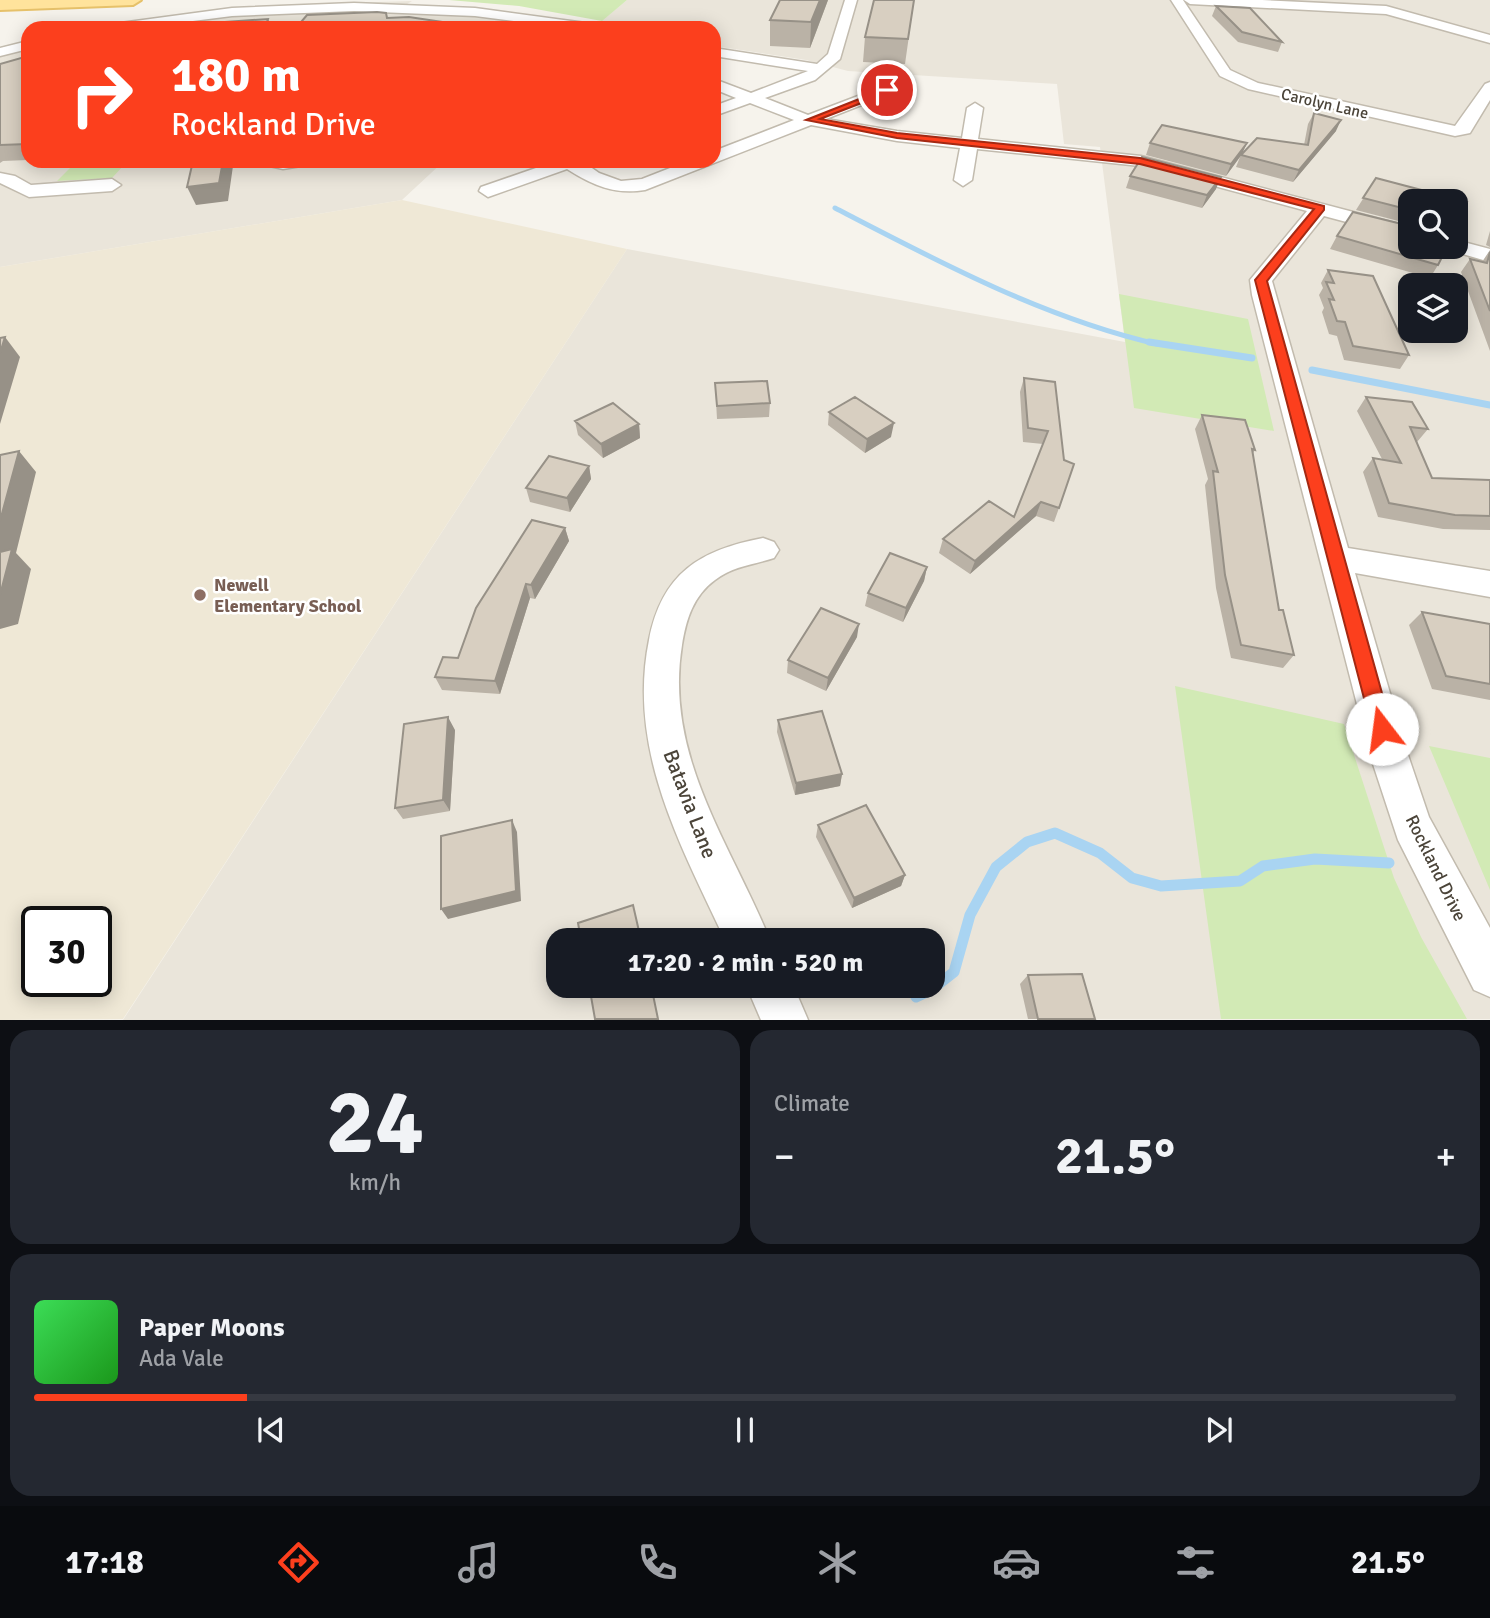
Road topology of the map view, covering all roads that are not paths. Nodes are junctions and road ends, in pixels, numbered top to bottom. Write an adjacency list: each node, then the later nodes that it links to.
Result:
1 (133, 0): 6 (main road)
2 (851, 0): 15 (street)
3 (1177, 0): 17 (street, Carolyn Lane)
4 (1190, 0): 11 (street)
5 (430, 2): 7 (street); 8 (street); 9 (street); 10 (street)
6 (0, 5)
7 (397, 20)
8 (167, 21)
9 (414, 21)
10 (559, 21)
11 (1490, 39)
12 (21, 47): 13 (street)
13 (0, 52)
14 (721, 53): 15 (street)
15 (820, 69): 19 (street)
16 (721, 87): 19 (street)
17 (1490, 87)
18 (887, 90): 22 (street)
19 (751, 98): 21 (street); 22 (street)
20 (975, 108): 23 (street)
21 (721, 109)
22 (810, 120): 23 (street); 24 (street)
23 (970, 143): 29 (street); 32 (street)
24 (721, 154)
25 (552, 168): 31 (street)
26 (580, 168): 27 (street)
27 (685, 168)
28 (0, 178): 30 (street)
29 (962, 180)
30 (112, 185)
31 (488, 191)
32 (1320, 208): 33 (street); 37 (street, Rockland Drive)
33 (1398, 230)
34 (1468, 250): 35 (street)
35 (1490, 256)
36 (763, 550): 39 (street, Batavia Lane)
37 (1335, 558): 38 (street); 40 (street, Rockland Drive)
38 (1490, 584)
39 (743, 928)
40 (1490, 974)
41 (775, 998): 42 (street)
42 (785, 1020)

